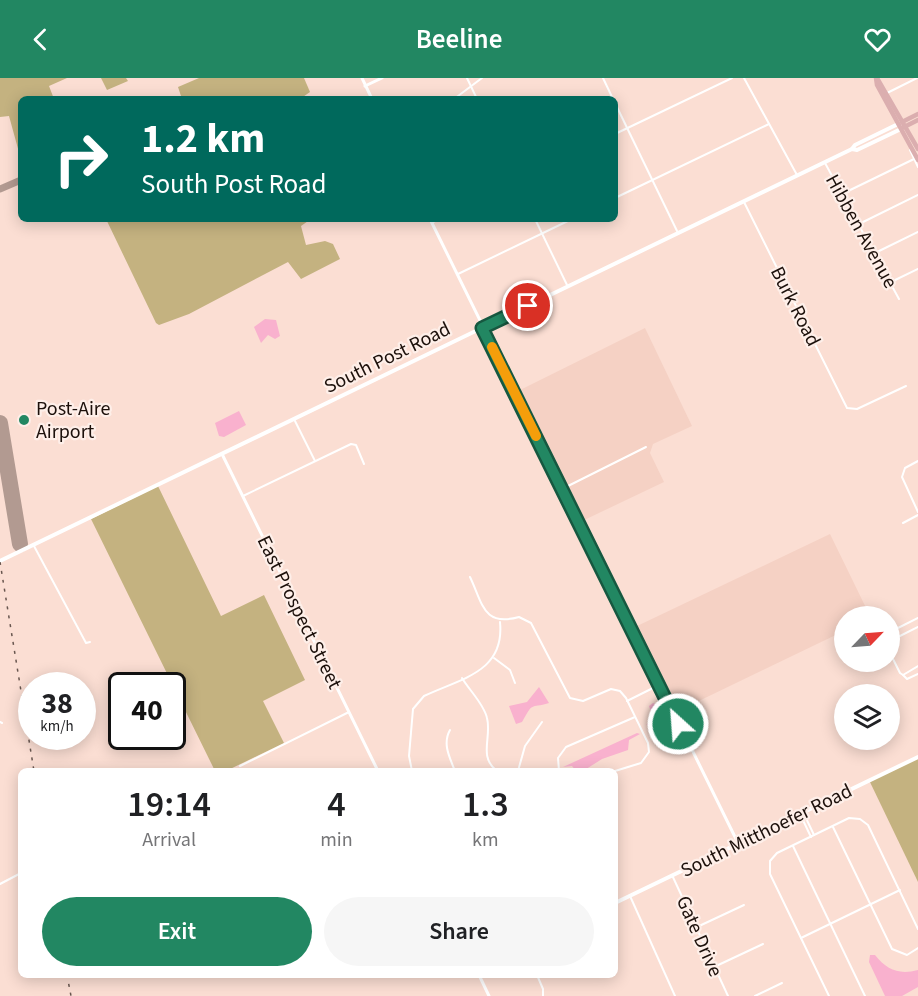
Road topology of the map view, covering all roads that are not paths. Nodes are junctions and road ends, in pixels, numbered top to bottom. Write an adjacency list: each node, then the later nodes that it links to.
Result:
1 (362, 78): 10 (street)
2 (382, 78): 10 (street)
3 (467, 78): 11 (street)
4 (482, 78): 11 (street)
5 (603, 78): 16 (street)
6 (732, 78): 22 (street)
7 (744, 78): 20 (street)
8 (876, 78): 12 (main road); 21 (main road)
9 (917, 78): 12 (street)
10 (366, 86): 13 (street)
11 (471, 87): 14 (street); 15 (street)
12 (887, 93): 21 (main road)
13 (371, 96)
14 (458, 96)
15 (476, 96)
16 (612, 96)
17 (618, 109): 22 (street)
18 (918, 114): 21 (main road)
19 (918, 120): 21 (main road)
20 (769, 124): 29 (street); 30 (street)
21 (901, 124): 24 (main road, South Post Road); 24 (main road, South Post Road); 25 (main road); 26 (main road)
22 (627, 128): 23 (street); 30 (street)
23 (618, 132)
24 (852, 149): 27 (main road, South Post Road)
25 (918, 149)
26 (916, 159): 28 (street); 31 (street)
27 (825, 163): 29 (main road, South Post Road); 31 (street, Hibben Avenue)
28 (918, 167)
29 (798, 176): 34 (main road, South Post Road)
30 (652, 180): 33 (street); 41 (street)
31 (842, 194): 38 (street, Hibben Avenue)
32 (918, 195): 38 (street)
33 (618, 197)
34 (744, 202): 41 (main road, South Post Road); 49 (street, Burk Road)
35 (431, 222): 44 (street)
36 (536, 222): 40 (street)
37 (566, 222): 40 (street)
38 (858, 224): 42 (street, Hibben Avenue)
39 (918, 232): 42 (street)
40 (542, 233): 44 (street); 46 (street)
41 (678, 234): 46 (main road, South Post Road)
42 (874, 253): 45 (street, Hibben Avenue)
43 (918, 269): 45 (street)
44 (456, 274): 48 (street)
45 (891, 283): 47 (street, Hibben Avenue)
46 (568, 287): 48 (main road, South Post Road)
47 (899, 299)
48 (482, 328): 50 (main road, South Post Road); 56 (street)
49 (906, 386)
50 (294, 419): 52 (main road, South Post Road); 53 (street)
51 (646, 447): 56 (street)
52 (222, 454): 57 (street, East Prospect Street); 60 (main road, South Post Road)
53 (315, 461): 55 (street); 57 (street)
54 (917, 461): 58 (street)
55 (364, 464)
56 (562, 489): 76 (street)
57 (243, 496): 78 (street, East Prospect Street)
58 (917, 510): 59 (street)
59 (903, 522)
60 (33, 544): 61 (main road, South Post Road); 68 (street)
61 (0, 561)
62 (470, 577): 64 (street)
63 (918, 618): 65 (street)
64 (500, 622): 69 (street); 77 (street)
65 (900, 627)
66 (918, 627): 67 (street)
67 (900, 636)
68 (88, 643)
69 (494, 658): 74 (street); 75 (street)
70 (918, 666): 73 (street)
71 (900, 672): 73 (street)
72 (918, 674): 73 (street)
73 (903, 675)
74 (462, 678): 85 (street); 87 (street)
75 (515, 683)
76 (659, 685): 77 (street); 94 (street)
77 (627, 701): 79 (street)
78 (350, 712): 83 (street); 84 (street, East Prospect Street)
79 (635, 717): 89 (street); 90 (street)
80 (542, 722): 88 (street)
81 (450, 730): 86 (street)
82 (918, 757): 91 (main road, South Mitthoefer Road)
83 (240, 766)
84 (377, 768)
85 (411, 768)
86 (454, 768)
87 (494, 768)
88 (519, 768)
89 (559, 768)
90 (618, 770)
91 (801, 813): 93 (street); 94 (main road, South Mitthoefer Road)
92 (832, 826): 93 (street); 99 (street); 103 (street)
93 (813, 836): 95 (street)
94 (738, 843): 97 (main road, South Mitthoefer Road)
95 (793, 846): 104 (street); 107 (street)
96 (18, 875): 98 (street)
97 (672, 875): 100 (main road, South Mitthoefer Road); 105 (street, Gate Drive)
98 (0, 884)
99 (900, 891): 103 (street); 106 (street)
100 (630, 896): 101 (main road, South Mitthoefer Road); 116 (street)
101 (618, 902)
102 (744, 905): 105 (street)
103 (870, 905): 104 (street); 109 (street)
104 (830, 924): 107 (street); 120 (street)
105 (698, 927): 110 (street, Gate Drive)
106 (918, 929)
107 (801, 938): 119 (street)
108 (763, 944): 110 (street)
109 (918, 948)
110 (714, 967): 117 (street, Gate Drive)
111 (480, 978): 114 (street)
112 (538, 978): 115 (street)
113 (782, 983): 118 (street)
114 (489, 996)
115 (543, 996)
116 (675, 996)
117 (728, 996)
118 (755, 996)
119 (829, 996)
120 (865, 996)

